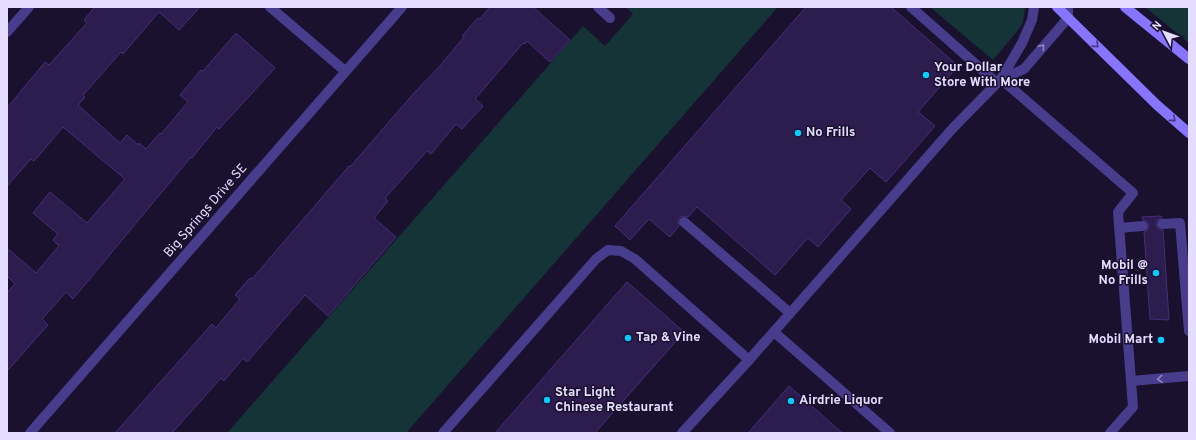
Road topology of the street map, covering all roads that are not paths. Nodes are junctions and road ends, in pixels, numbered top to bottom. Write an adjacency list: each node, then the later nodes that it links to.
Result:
1 (29, 7): 12 (street)
2 (270, 7): 14 (street)
3 (402, 7): 14 (street, Big Springs Drive SE)
4 (598, 7): 10 (street)
5 (911, 7): 15 (street)
6 (1034, 7): 15 (street)
7 (1057, 7): 11 (main road)
8 (1068, 7): 11 (street)
9 (1125, 7): 13 (main road)
10 (610, 18)
11 (1068, 18): 15 (street, one-way to 11); 16 (main road, one-way to 16)
12 (7, 32)
13 (1189, 59)
14 (345, 71): 27 (street, Big Springs Drive SE)
15 (999, 81): 20 (street); 21 (street)
16 (1189, 133)
17 (684, 222): 21 (street)
18 (1162, 224): 22 (street)
19 (1143, 226): 20 (street)
20 (1120, 228): 26 (street)
21 (790, 313): 23 (street)
22 (1189, 331)
23 (774, 332): 24 (street); 30 (street)
24 (749, 360): 28 (street); 29 (street)
25 (1189, 376): 26 (street, one-way to 26)
26 (1131, 381): 31 (street)
27 (30, 433)
28 (443, 433)
29 (682, 433)
30 (890, 433)
31 (1110, 433)

